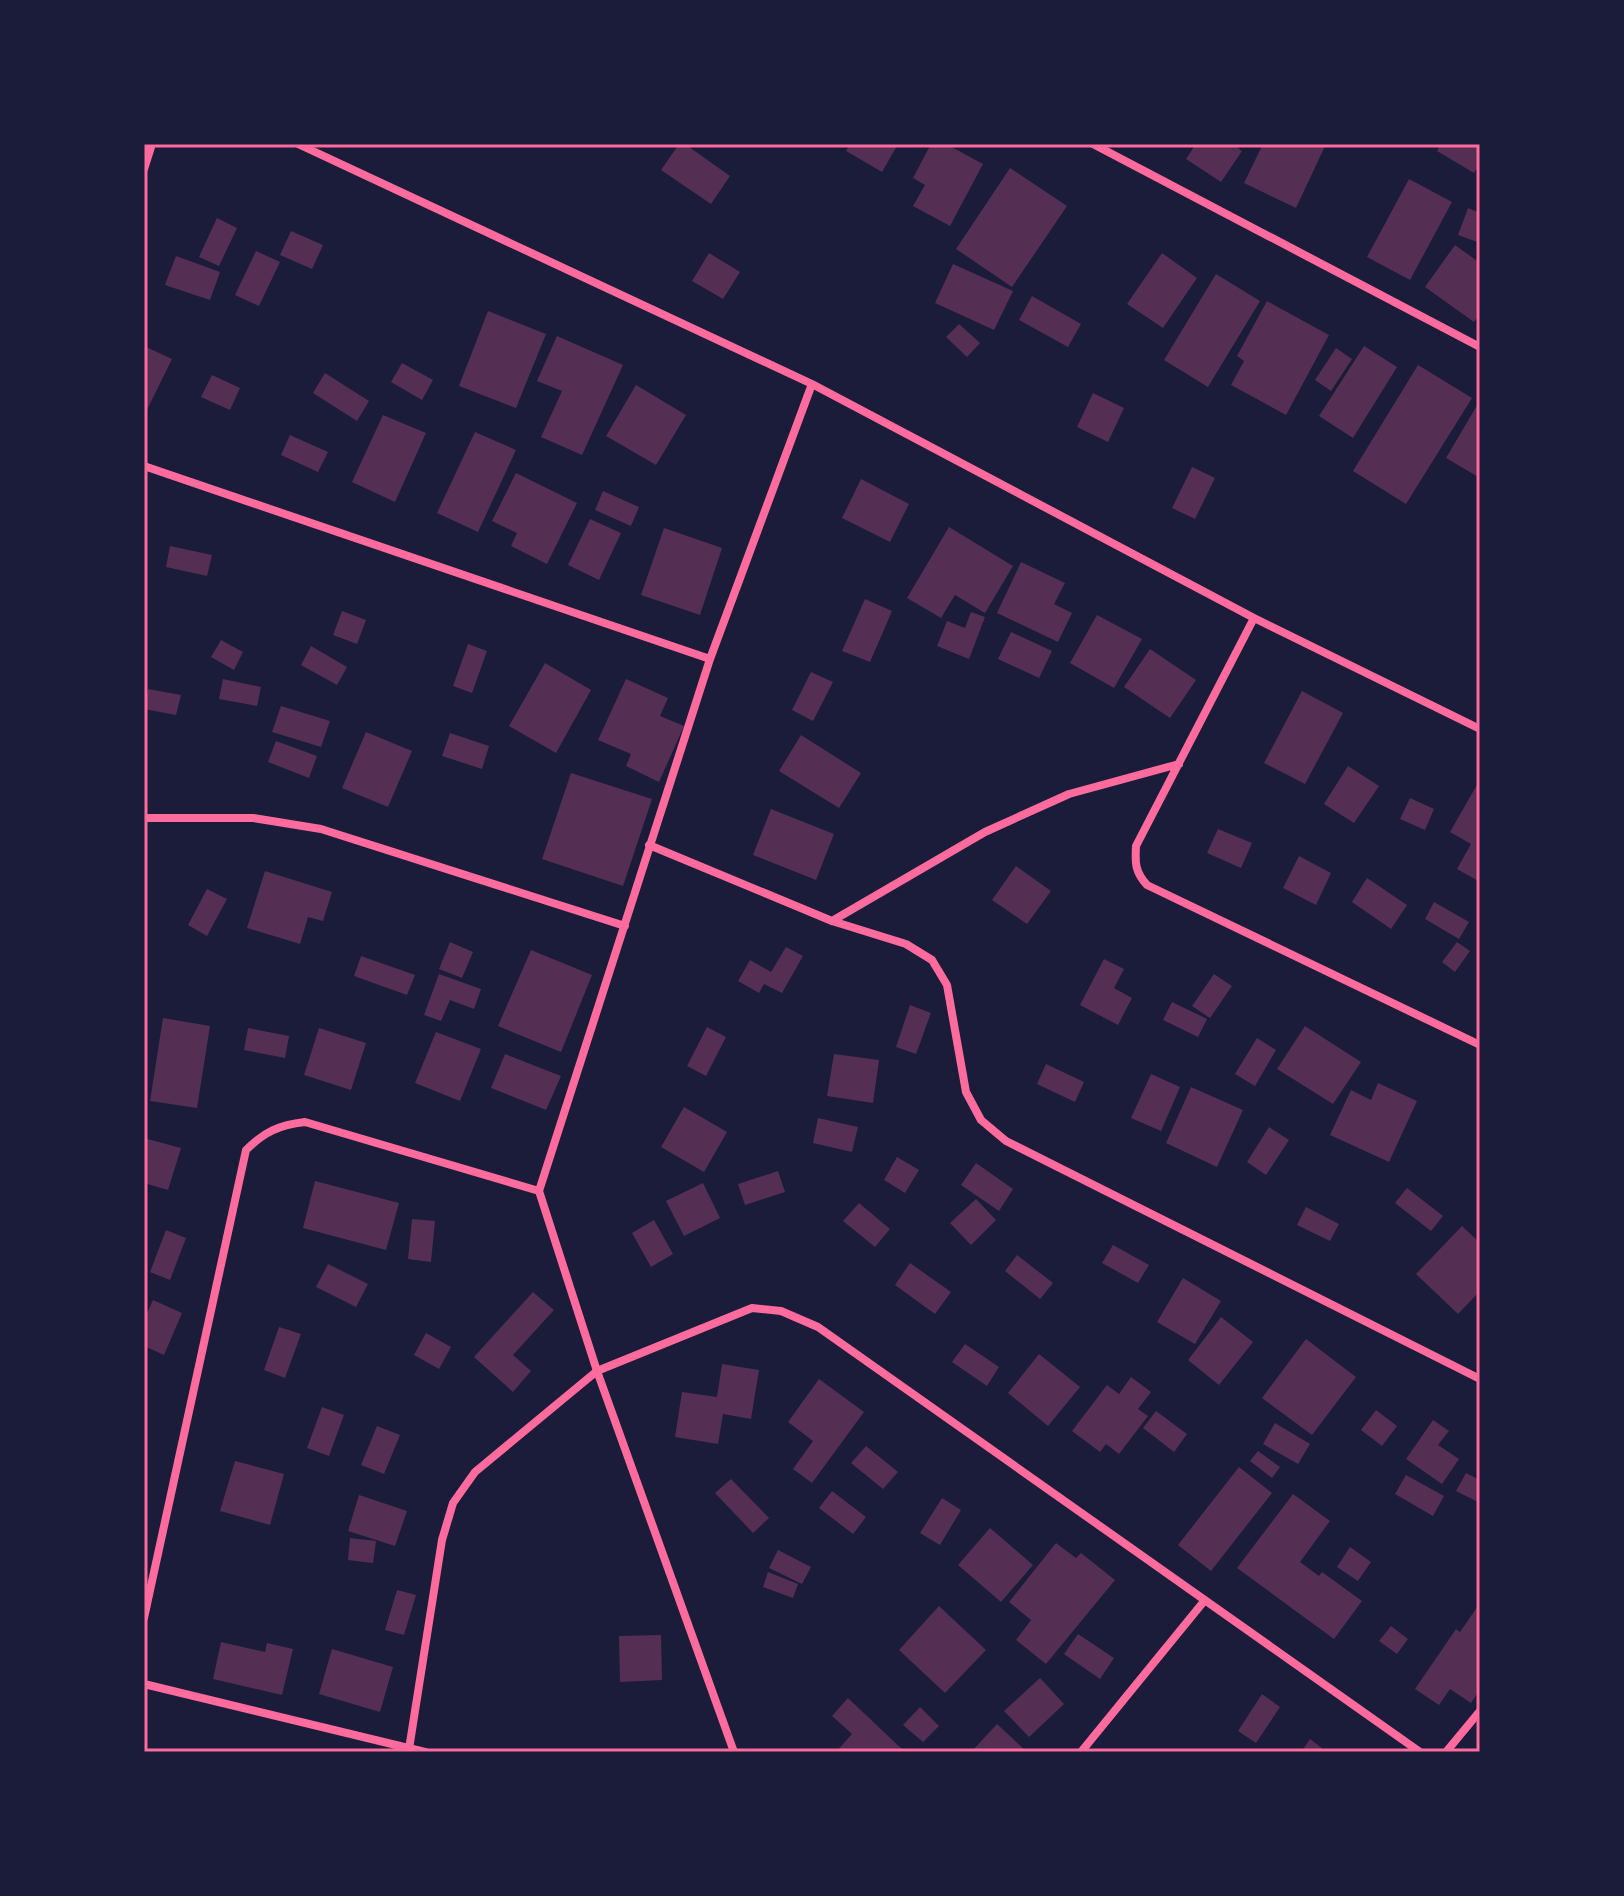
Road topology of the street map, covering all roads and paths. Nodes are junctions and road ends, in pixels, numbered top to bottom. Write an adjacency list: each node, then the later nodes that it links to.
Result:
1 (152, 144): 4 (street)
2 (298, 144): 6 (street)
3 (1093, 144): 5 (street)
4 (144, 169)
5 (1480, 347)
6 (812, 384): 8 (street); 9 (street)
7 (144, 466): 9 (street)
8 (1254, 618): 10 (street); 11 (street)
9 (710, 659): 13 (street)
10 (1480, 729)
11 (1179, 764): 14 (street); 16 (street)
12 (144, 818): 15 (street)
13 (649, 845): 14 (street); 15 (street)
14 (832, 921): 19 (street)
15 (625, 926): 17 (street)
16 (1480, 1045)
17 (539, 1191): 18 (street); 21 (street)
18 (597, 1371): 20 (street); 24 (street); 26 (street)
19 (1480, 1379)
20 (1205, 1600): 27 (street); 28 (street)
21 (144, 1618)
22 (144, 1684): 24 (street)
23 (1480, 1711): 29 (street)
24 (409, 1749): 25 (street)
25 (425, 1752)
26 (734, 1752)
27 (1081, 1752)
28 (1420, 1752)
29 (1446, 1752)

